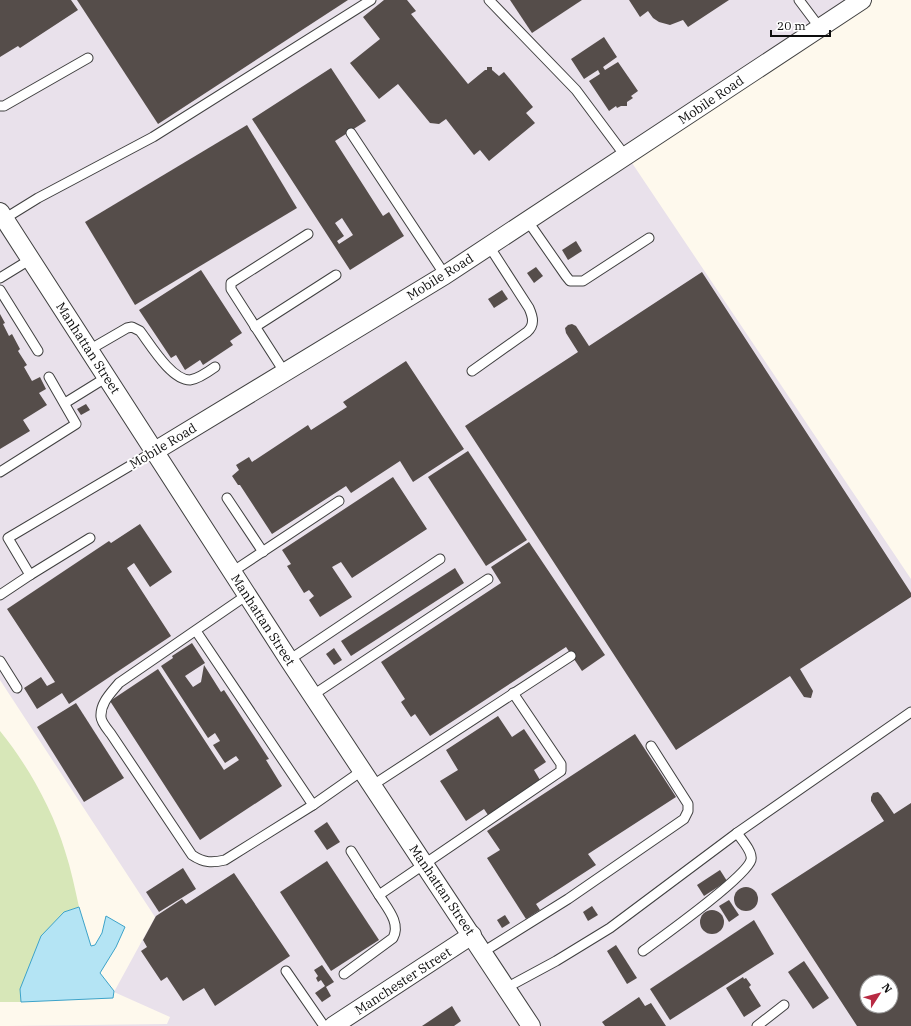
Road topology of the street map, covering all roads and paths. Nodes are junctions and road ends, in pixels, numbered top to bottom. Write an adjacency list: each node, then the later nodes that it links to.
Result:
1 (371, 0): 10 (lane)
2 (489, 0): 9 (lane)
3 (799, 0): 5 (lane)
4 (862, 0): 5 (street, Mobile Road)
5 (820, 28): 9 (street, Mobile Road)
6 (88, 58): 7 (lane)
7 (0, 106)
8 (351, 133): 17 (lane)
9 (626, 157): 11 (street, Mobile Road)
10 (2, 215): 15 (street, Manhattan Street)
11 (527, 220): 13 (lane); 14 (street, Mobile Road)
12 (308, 234): 20 (lane)
13 (648, 238)
14 (488, 246): 17 (street, Mobile Road); 24 (lane)
15 (31, 259): 18 (lane); 21 (street, Manhattan Street)
16 (336, 275): 20 (lane)
17 (445, 275): 25 (street, Mobile Road)
18 (0, 278)
19 (0, 290): 22 (lane)
20 (255, 327): 25 (lane)
21 (90, 350): 23 (lane); 27 (street, Manhattan Street)
22 (38, 351)
23 (215, 367)
24 (472, 371)
25 (284, 373): 29 (street, Mobile Road)
26 (49, 377): 28 (lane)
27 (107, 377): 28 (lane); 29 (street, Manhattan Street)
28 (65, 403): 30 (lane)
29 (155, 452): 36 (street, Manhattan Street); 37 (lane, Mobile Road)
30 (0, 472)
31 (227, 498): 34 (lane)
32 (338, 501): 34 (lane)
33 (90, 538): 37 (lane)
34 (263, 552): 36 (lane)
35 (440, 559): 43 (lane)
36 (232, 572): 40 (street, Manhattan Street)
37 (30, 575): 39 (lane)
38 (488, 579): 47 (lane)
39 (0, 595)
40 (247, 595): 41 (lane); 43 (street, Manhattan Street)
41 (196, 630): 52 (lane); 52 (lane)
42 (571, 656): 46 (lane)
43 (289, 660): 47 (street, Manhattan Street)
44 (0, 661): 45 (lane)
45 (17, 688)
46 (514, 693): 51 (lane); 55 (lane)
47 (313, 695): 50 (street, Manhattan Street)
48 (911, 712): 53 (lane)
49 (651, 746): 59 (lane)
50 (363, 770): 51 (street, Manhattan Street); 52 (lane)
51 (373, 785): 55 (street, Manhattan Street)
52 (313, 805)
53 (737, 833): 58 (lane); 62 (lane)
54 (351, 851): 56 (lane)
55 (424, 864): 56 (lane); 57 (street, Manhattan Street)
56 (379, 895): 61 (lane)
57 (472, 935): 59 (street, Manhattan Street); 65 (street, Manchester Street)
58 (643, 951)
59 (483, 952): 62 (street, Manhattan Street)
60 (286, 971): 64 (lane)
61 (344, 974)
62 (506, 988): 66 (street, Manhattan Street)
63 (784, 1005): 67 (lane)
64 (324, 1026)
65 (333, 1026)
66 (531, 1026)
67 (757, 1026)

